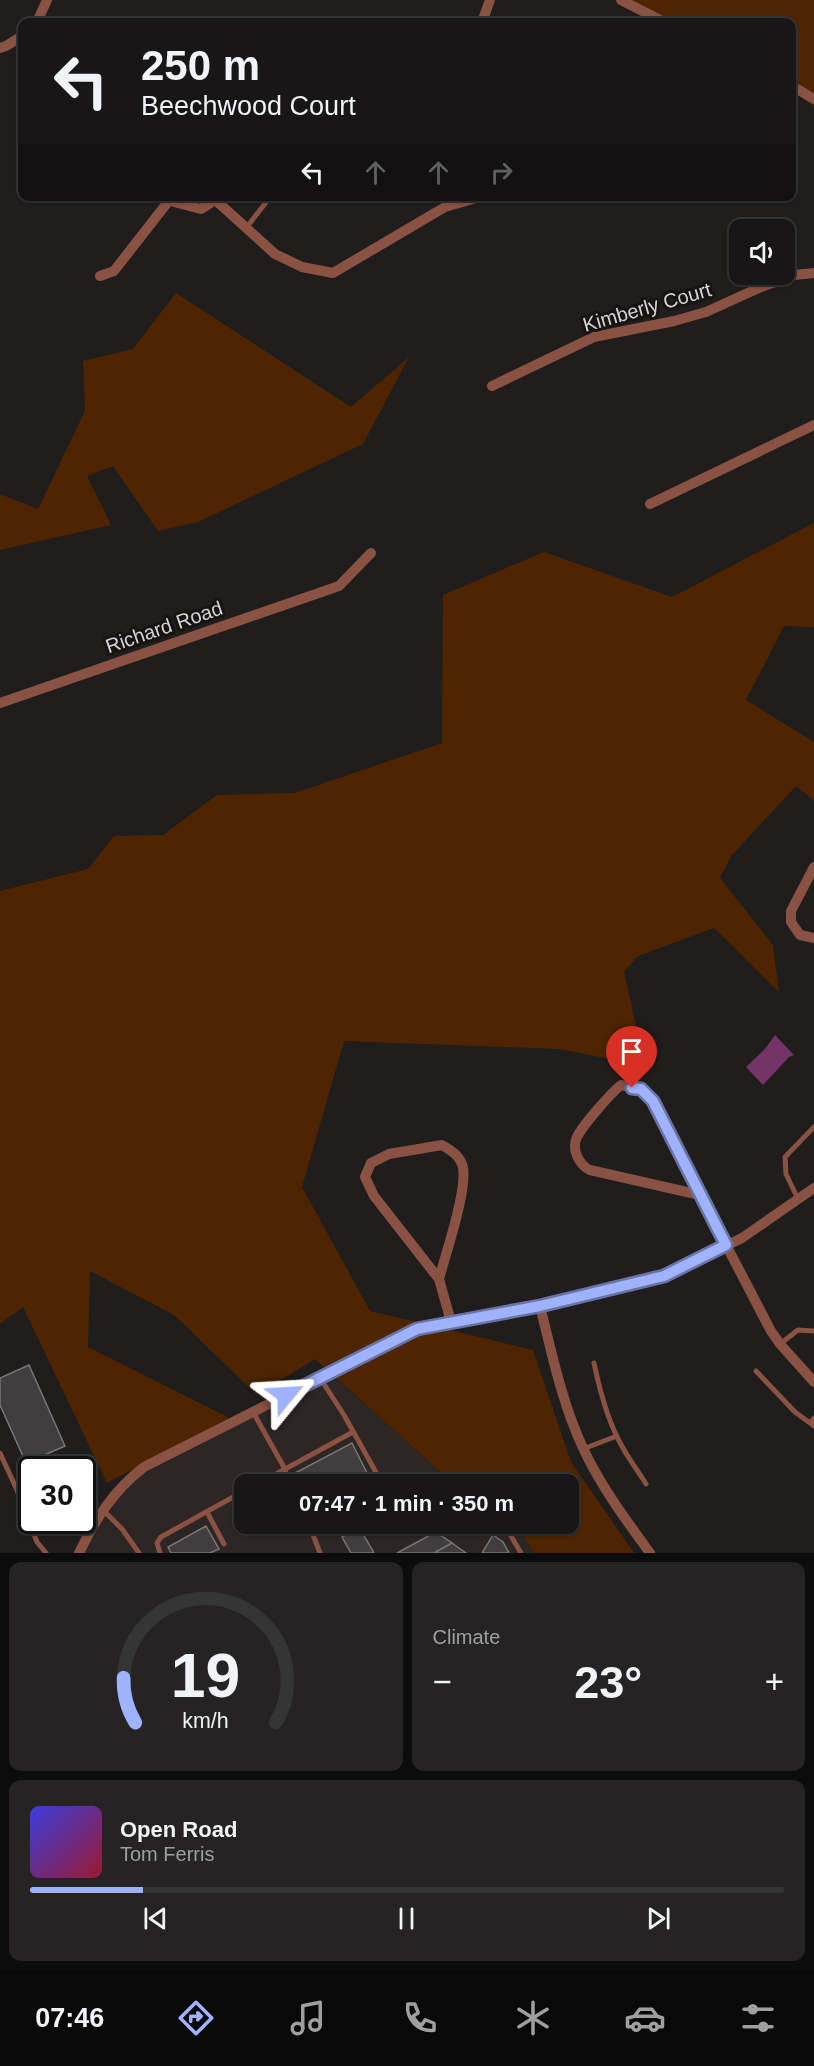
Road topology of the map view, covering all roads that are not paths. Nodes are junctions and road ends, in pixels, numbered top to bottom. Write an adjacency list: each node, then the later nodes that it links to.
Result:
1 (47, 0): 4 (street)
2 (490, 0): 5 (street)
3 (621, 0): 6 (street)
4 (39, 18)
5 (483, 18)
6 (656, 18)
7 (18, 38): 8 (street)
8 (0, 48)
9 (796, 88): 10 (street)
10 (814, 99)
11 (168, 201): 19 (street)
12 (173, 201): 13 (street)
13 (210, 201)
14 (216, 201): 17 (street)
15 (267, 201): 17 (lane)
16 (466, 201): 17 (street)
17 (246, 228)
18 (814, 273): 20 (street, Kimberly Court)
19 (100, 276)
20 (492, 386)
21 (814, 424): 22 (street)
22 (650, 504)
23 (371, 553): 24 (street, Richard Road)
24 (0, 703)
25 (814, 867): 26 (street)
26 (814, 938)
27 (814, 1127): 30 (lane)
28 (814, 1188): 30 (street)
29 (700, 1195): 29 (street); 31 (street)
30 (798, 1199): 31 (street)
31 (726, 1245): 33 (street); 36 (street)
32 (439, 1279): 32 (street); 34 (street)
33 (540, 1306): 34 (street); 45 (street)
34 (451, 1322): 39 (street)
35 (814, 1331): 36 (lane)
36 (780, 1344): 40 (street)
37 (594, 1363): 44 (lane)
38 (756, 1371): 42 (lane)
39 (320, 1378): 41 (street); 43 (lane)
40 (814, 1382)
41 (253, 1412): 47 (lane); 54 (street)
42 (813, 1423)
43 (353, 1432): 47 (lane); 50 (lane)
44 (617, 1436): 45 (lane); 51 (lane)
45 (583, 1449): 65 (street)
46 (0, 1454): 52 (lane)
47 (285, 1469): 48 (lane); 49 (lane)
48 (276, 1474)
49 (286, 1474)
50 (377, 1474)
51 (646, 1484)
52 (17, 1490): 59 (lane)
53 (234, 1497): 55 (lane)
54 (102, 1510): 60 (street); 61 (lane)
55 (207, 1512): 58 (lane); 62 (lane)
56 (313, 1534): 63 (lane)
57 (510, 1534): 64 (lane)
58 (224, 1544)
59 (46, 1553)
60 (79, 1553)
61 (139, 1553)
62 (160, 1553)
63 (320, 1553)
64 (521, 1553)
65 (650, 1553)

